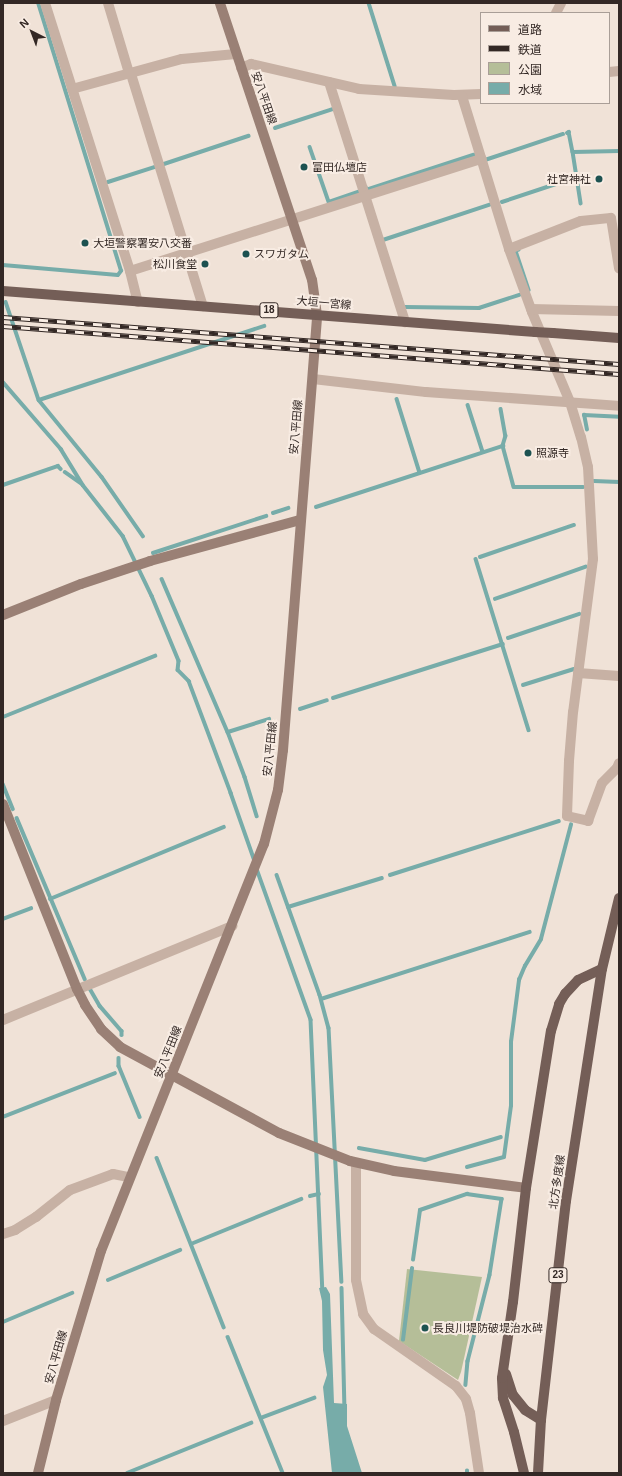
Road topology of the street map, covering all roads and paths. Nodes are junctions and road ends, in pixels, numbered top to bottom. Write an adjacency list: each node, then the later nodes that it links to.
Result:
1 (45, 3): 10 (street)
2 (108, 3): 8 (street)
3 (220, 3): 6 (main road, 安八平田線)
4 (561, 3): 5 (street)
5 (556, 12)
6 (236, 54): 7 (main road, 安八平田線); 8 (street)
7 (241, 68): 9 (street); 15 (main road, 安八平田線)
8 (130, 73): 10 (street); 17 (street)
9 (329, 82): 12 (street); 14 (street)
10 (72, 89): 19 (street)
11 (480, 94): 12 (street)
12 (462, 96): 13 (street)
13 (482, 159): 14 (street); 16 (street)
14 (365, 197): 15 (street); 26 (street)
15 (291, 219): 17 (street); 25 (main road, 安八平田線)
16 (509, 249): 18 (street); 23 (street)
17 (187, 252): 19 (street); 22 (street)
18 (619, 268)
19 (130, 271): 21 (street)
20 (3, 291): 21 (main road, 大垣一宮線 / 18)
21 (138, 302): 22 (main road, 大垣一宮線 / 18)
22 (203, 306): 25 (main road, 大垣一宮線 / 18)
23 (531, 309): 24 (street); 29 (street)
24 (619, 311)
25 (317, 315): 26 (main road, 大垣一宮線 / 18); 28 (main road, 安八平田線)
26 (405, 322): 27 (main road, 大垣一宮線 / 18, bridge)
27 (619, 338)
28 (313, 379): 29 (street); 31 (main road, 安八平田線)
29 (570, 402): 30 (street); 33 (street)
30 (619, 406)
31 (300, 520): 32 (main road); 38 (main road, 安八平田線)
32 (3, 615)
33 (578, 673): 34 (street); 35 (street)
34 (619, 676)
35 (619, 763)
36 (3, 804): 40 (main road)
37 (619, 898): 39 (main road, 北方多度線 / 23)
38 (232, 926): 40 (street); 42 (main road, 安八平田線)
39 (602, 969): 45 (main road); 49 (main road, 北方多度線 / 23)
40 (77, 989): 41 (street); 42 (main road)
41 (3, 1020)
42 (171, 1075): 43 (main road); 44 (main road, 安八平田線)
43 (356, 1163): 45 (main road); 52 (street)
44 (129, 1177): 46 (street); 48 (main road, 安八平田線)
45 (526, 1188): 47 (main road)
46 (3, 1234)
47 (504, 1354): 49 (main road); 53 (main road)
48 (56, 1400): 50 (street); 51 (main road, 安八平田線)
49 (541, 1420): 54 (main road, 北方多度線 / 23)
50 (3, 1421)
51 (38, 1473)
52 (479, 1473)
53 (524, 1473)
54 (538, 1473)

